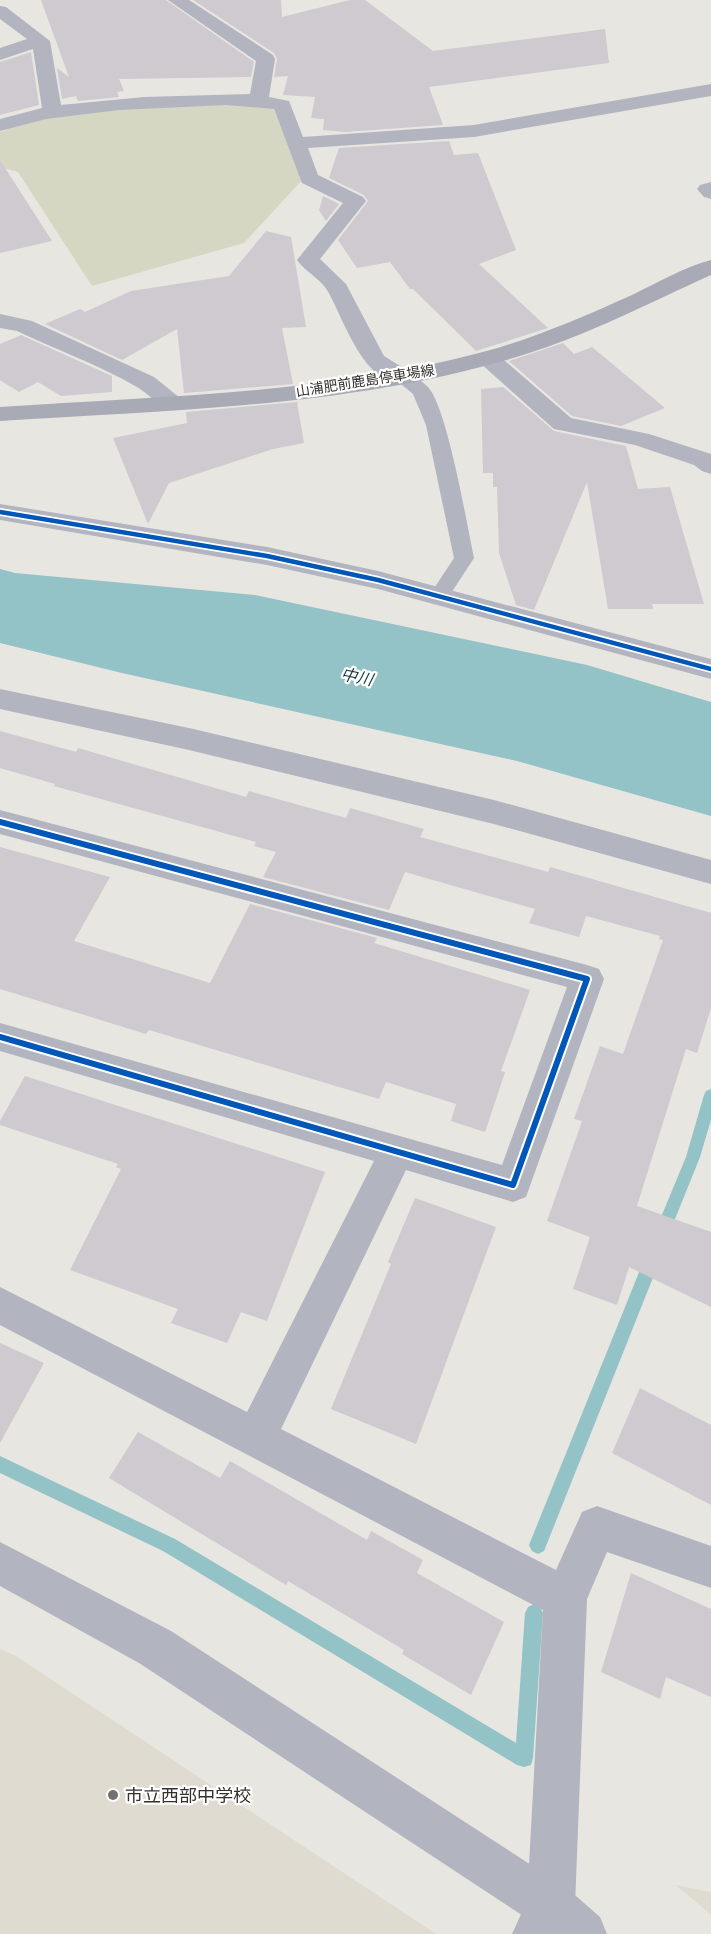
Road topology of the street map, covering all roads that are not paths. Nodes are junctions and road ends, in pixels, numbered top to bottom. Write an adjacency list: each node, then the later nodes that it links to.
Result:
1 (177, 0): 6 (street)
2 (0, 11): 3 (street)
3 (41, 41): 4 (street); 7 (street)
4 (0, 54)
5 (711, 90): 9 (street)
6 (259, 99): 7 (street); 9 (street)
7 (52, 112): 8 (street)
8 (0, 125)
9 (296, 143): 15 (street)
10 (711, 188): 11 (street)
11 (711, 193)
12 (711, 267): 14 (main road, 山浦肥前鹿島停車場線)
13 (0, 321): 16 (street)
14 (488, 358): 15 (main road, 山浦肥前鹿島停車場線); 18 (street)
15 (400, 376): 16 (main road, 山浦肥前鹿島停車場線); 20 (lane)
16 (173, 402): 17 (main road, 山浦肥前鹿島停車場線)
17 (0, 414)
18 (708, 460)
19 (0, 512): 20 (street)
20 (439, 596): 21 (street)
21 (711, 669)
22 (0, 699): 24 (street)
23 (0, 822): 26 (street)
24 (711, 872)
25 (0, 1037): 26 (street)
26 (398, 1152): 28 (street)
27 (0, 1305): 28 (street)
28 (255, 1438): 31 (street)
29 (0, 1563): 32 (street)
30 (711, 1568): 31 (street)
31 (565, 1599): 32 (street)
32 (557, 1925)

